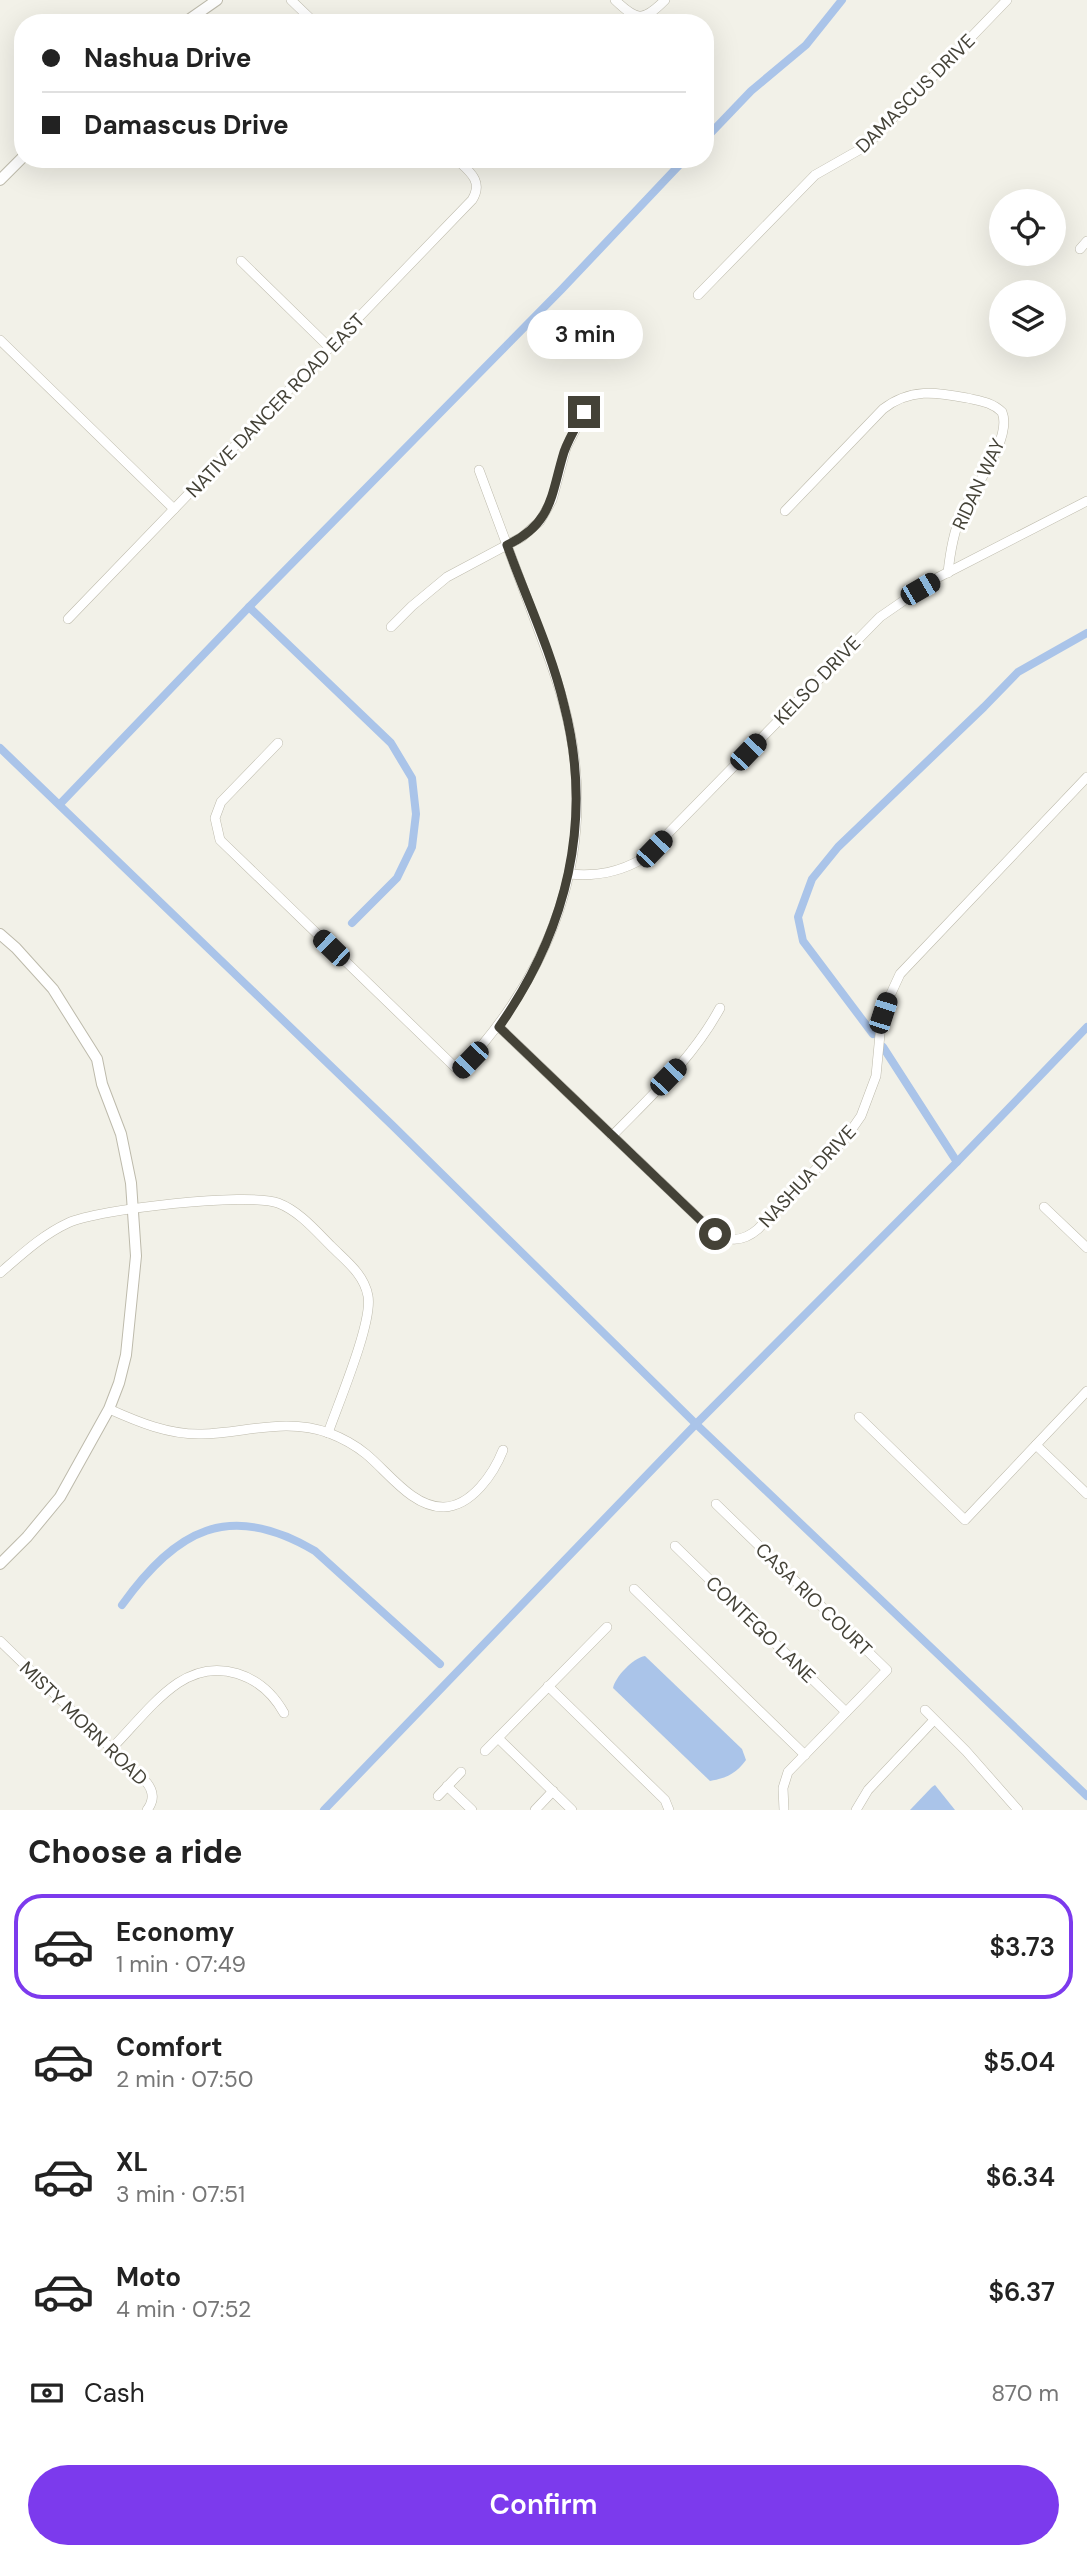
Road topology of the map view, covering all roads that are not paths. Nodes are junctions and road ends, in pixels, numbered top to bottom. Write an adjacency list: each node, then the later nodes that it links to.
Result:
1 (217, 0): 6 (street)
2 (291, 0): 7 (street)
3 (615, 0): 8 (street)
4 (664, 0): 9 (street)
5 (1007, 0): 14 (street, DAMASCUS DRIVE)
6 (197, 14)
7 (306, 14)
8 (633, 14)
9 (649, 14)
10 (14, 166): 12 (street)
11 (466, 168): 16 (street, NATIVE DANCER ROAD EAST)
12 (0, 180)
13 (241, 261): 16 (street)
14 (698, 295)
15 (0, 340): 20 (street)
16 (330, 348): 20 (street, NATIVE DANCER ROAD EAST)
17 (584, 412): 22 (street)
18 (479, 470): 22 (street)
19 (1087, 501): 23 (street, KELSO DRIVE)
20 (174, 509): 24 (street, NATIVE DANCER ROAD EAST)
21 (785, 511): 23 (street, RIDAN WAY)
22 (507, 545): 25 (street); 28 (street)
23 (948, 573): 28 (street, KELSO DRIVE)
24 (68, 619)
25 (391, 627)
26 (278, 743): 31 (street)
27 (1087, 777): 32 (street, NASHUA DRIVE)
28 (569, 874): 31 (street)
29 (0, 934): 34 (street)
30 (720, 1008): 32 (street)
31 (499, 1027): 32 (street, NASHUA DRIVE)
32 (612, 1136)
33 (1044, 1207): 35 (street)
34 (133, 1209): 36 (street); 38 (street); 40 (street)
35 (1087, 1248)
36 (0, 1273)
37 (1087, 1391): 41 (street)
38 (109, 1409): 40 (street); 46 (street)
39 (859, 1417): 41 (street)
40 (328, 1433): 42 (street)
41 (1036, 1445): 43 (street)
42 (503, 1450)
43 (1087, 1494)
44 (716, 1504): 52 (street, CASA RIO COURT)
45 (675, 1546): 52 (street, CONTEGO LANE)
46 (0, 1564)
47 (634, 1588): 58 (street)
48 (607, 1627): 50 (street)
49 (0, 1641): 56 (street, MISTY MORN ROAD)
50 (548, 1686): 55 (street); 67 (street)
51 (925, 1710): 54 (street)
52 (846, 1712): 58 (street, CASA RIO COURT)
53 (284, 1713): 56 (street)
54 (934, 1720): 69 (street); 70 (street)
55 (498, 1738): 57 (street); 61 (street)
56 (111, 1749): 63 (street, MISTY MORN ROAD)
57 (485, 1751)
58 (805, 1755): 68 (street, CASA RIO COURT)
59 (461, 1772): 60 (street)
60 (447, 1786): 62 (street); 64 (street)
61 (553, 1791): 65 (street); 66 (street)
62 (438, 1796)
63 (147, 1810)
64 (472, 1810)
65 (536, 1810)
66 (572, 1810)
67 (669, 1810)
68 (784, 1810)
69 (856, 1810)
70 (1018, 1810)

